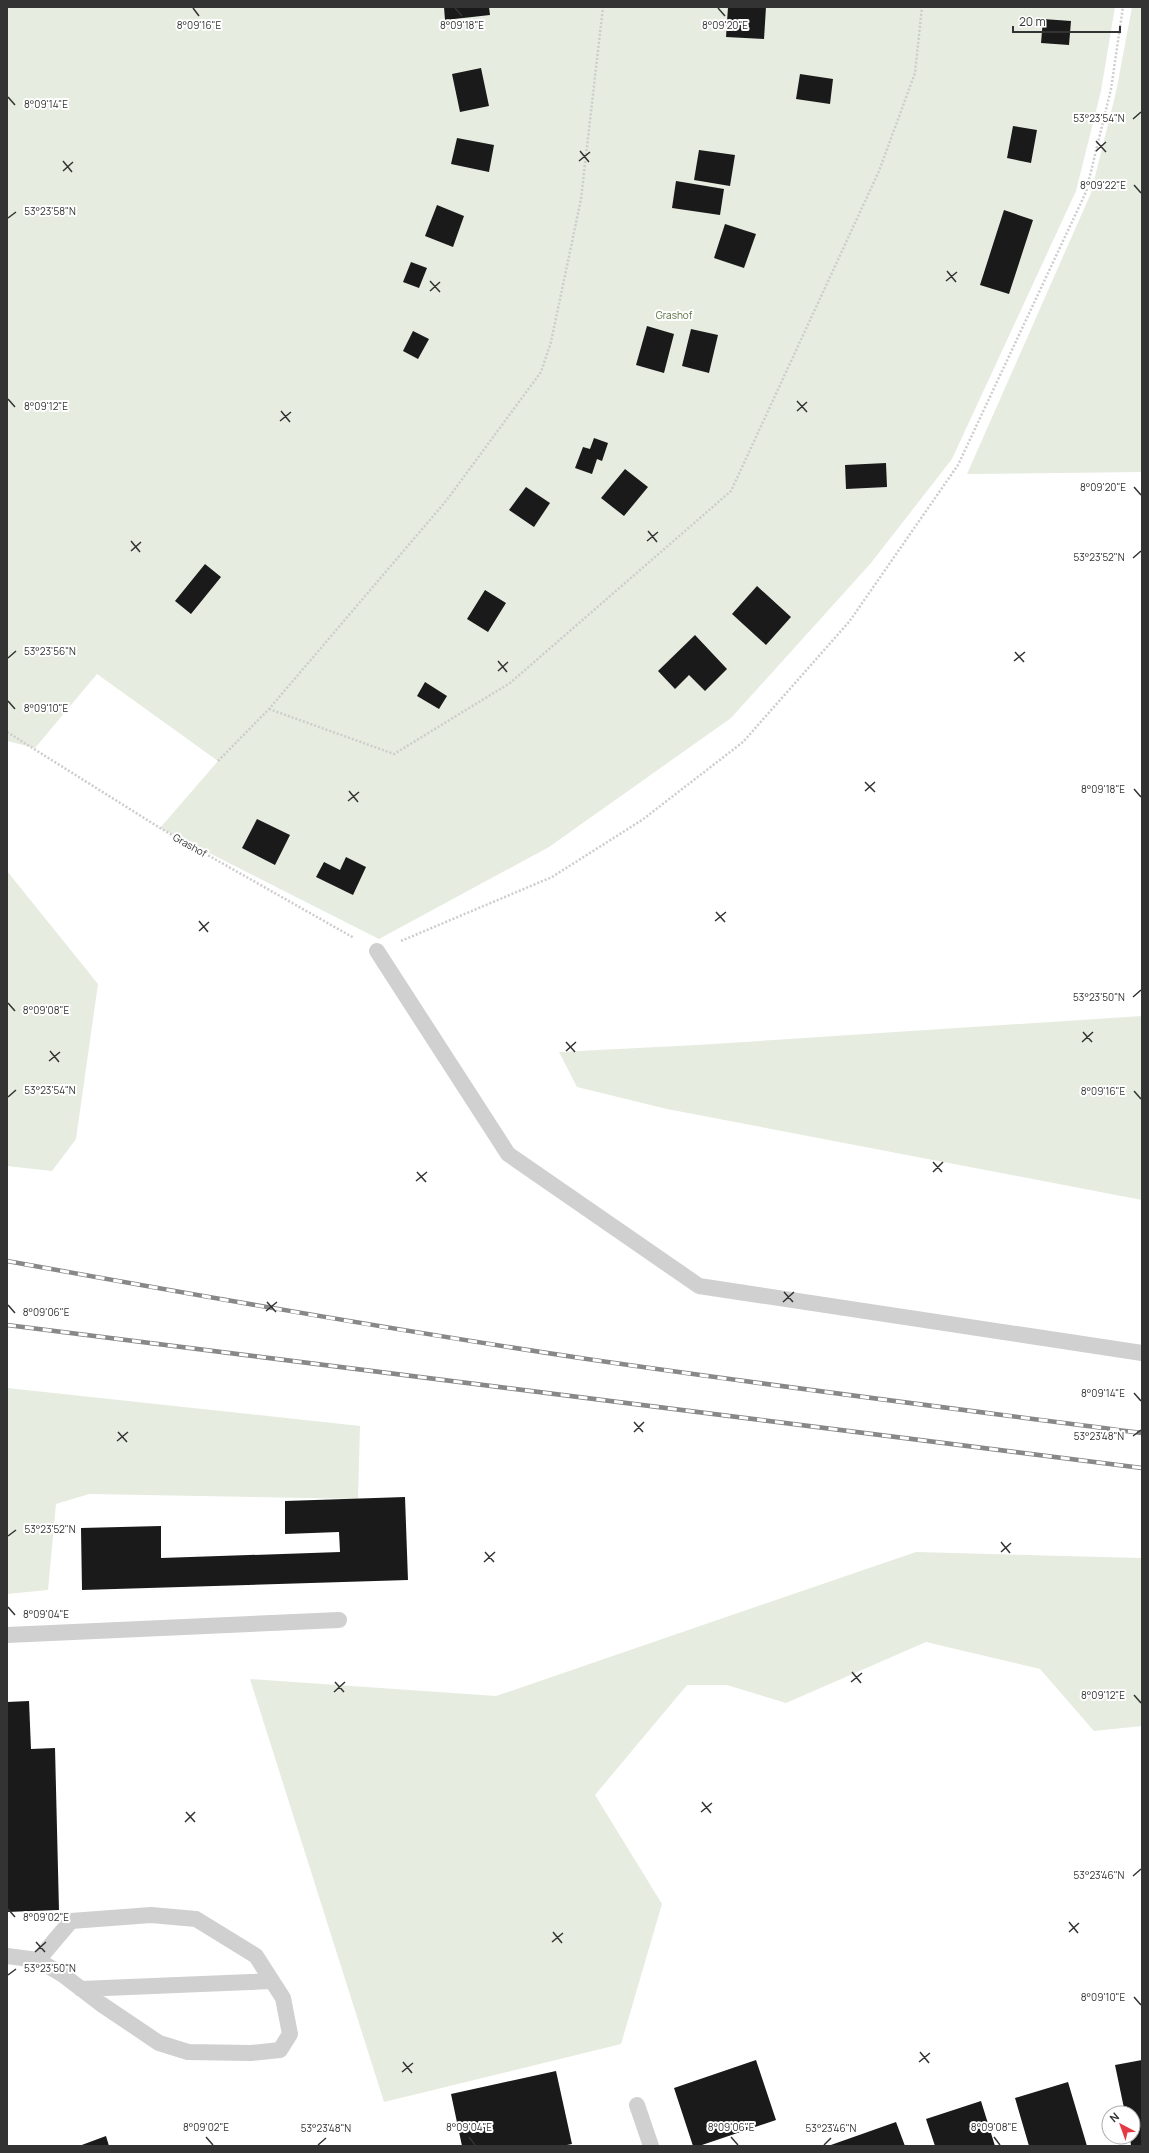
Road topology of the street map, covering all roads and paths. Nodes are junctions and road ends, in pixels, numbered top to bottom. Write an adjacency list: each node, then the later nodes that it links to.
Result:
1 (603, 7): 4 (path)
2 (922, 7): 4 (path)
3 (1123, 7): 7 (path)
4 (269, 709): 6 (path)
5 (7, 732): 7 (path, Grashof)
6 (218, 761)
7 (377, 951): 8 (lane)
8 (1142, 1353)
9 (340, 1620): 10 (lane)
10 (7, 1635)
11 (7, 1956): 12 (lane)
12 (38, 1960): 13 (lane); 14 (lane)
13 (272, 1981): 14 (lane); 14 (lane)
14 (81, 1989)
15 (637, 2105): 16 (lane)
16 (651, 2146)

